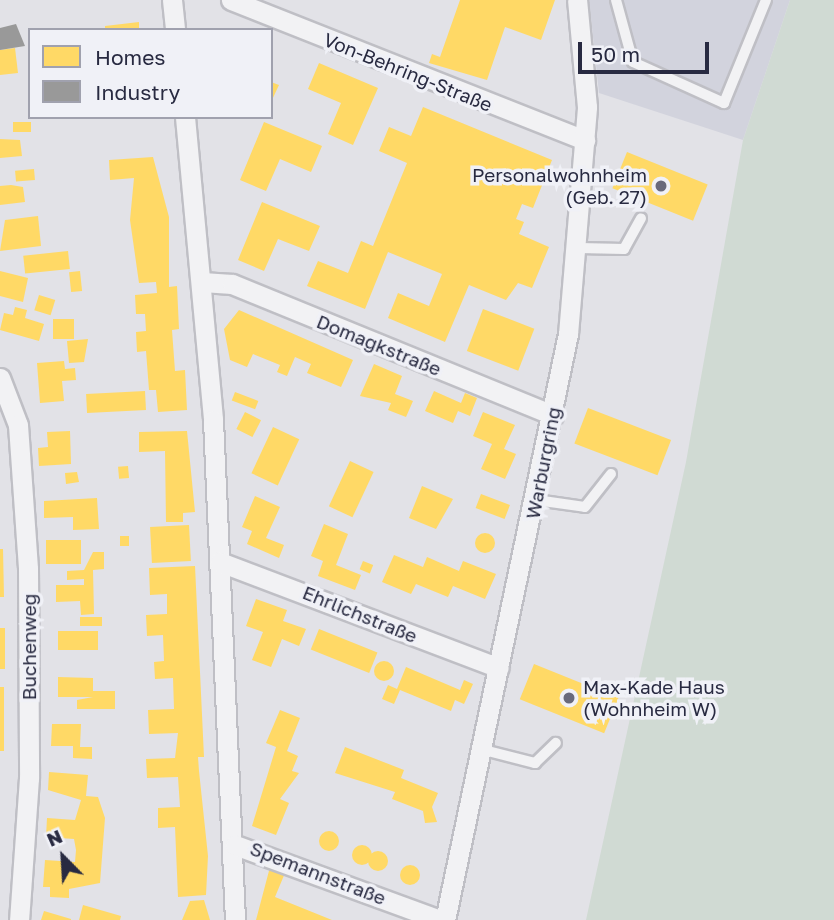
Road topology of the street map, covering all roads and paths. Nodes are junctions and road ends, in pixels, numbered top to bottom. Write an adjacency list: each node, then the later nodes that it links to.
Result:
1 (172, 0): 6 (street)
2 (231, 0): 8 (street, Von-Behring-Straße)
3 (577, 0): 8 (street, Warburgring)
4 (616, 0): 5 (lane)
5 (766, 0)
6 (175, 28)
7 (185, 119): 11 (street)
8 (585, 140): 10 (street, Warburgring)
9 (640, 218): 10 (lane)
10 (579, 248): 13 (street, Warburgring)
11 (202, 282): 13 (street, Domagkstraße); 16 (street)
12 (3, 386): 21 (street, Buchenweg)
13 (553, 415): 15 (street, Warburgring)
14 (611, 474): 15 (lane)
15 (536, 500): 17 (street, Warburgring)
16 (220, 562): 17 (street, Ehrlichstraße); 20 (street)
17 (499, 668): 19 (street, Warburgring)
18 (556, 743): 19 (lane)
19 (484, 750): 23 (street, Warburgring)
20 (234, 845): 22 (street); 23 (street, Spemannstraße)
21 (19, 920)
22 (235, 920)
23 (443, 920)

